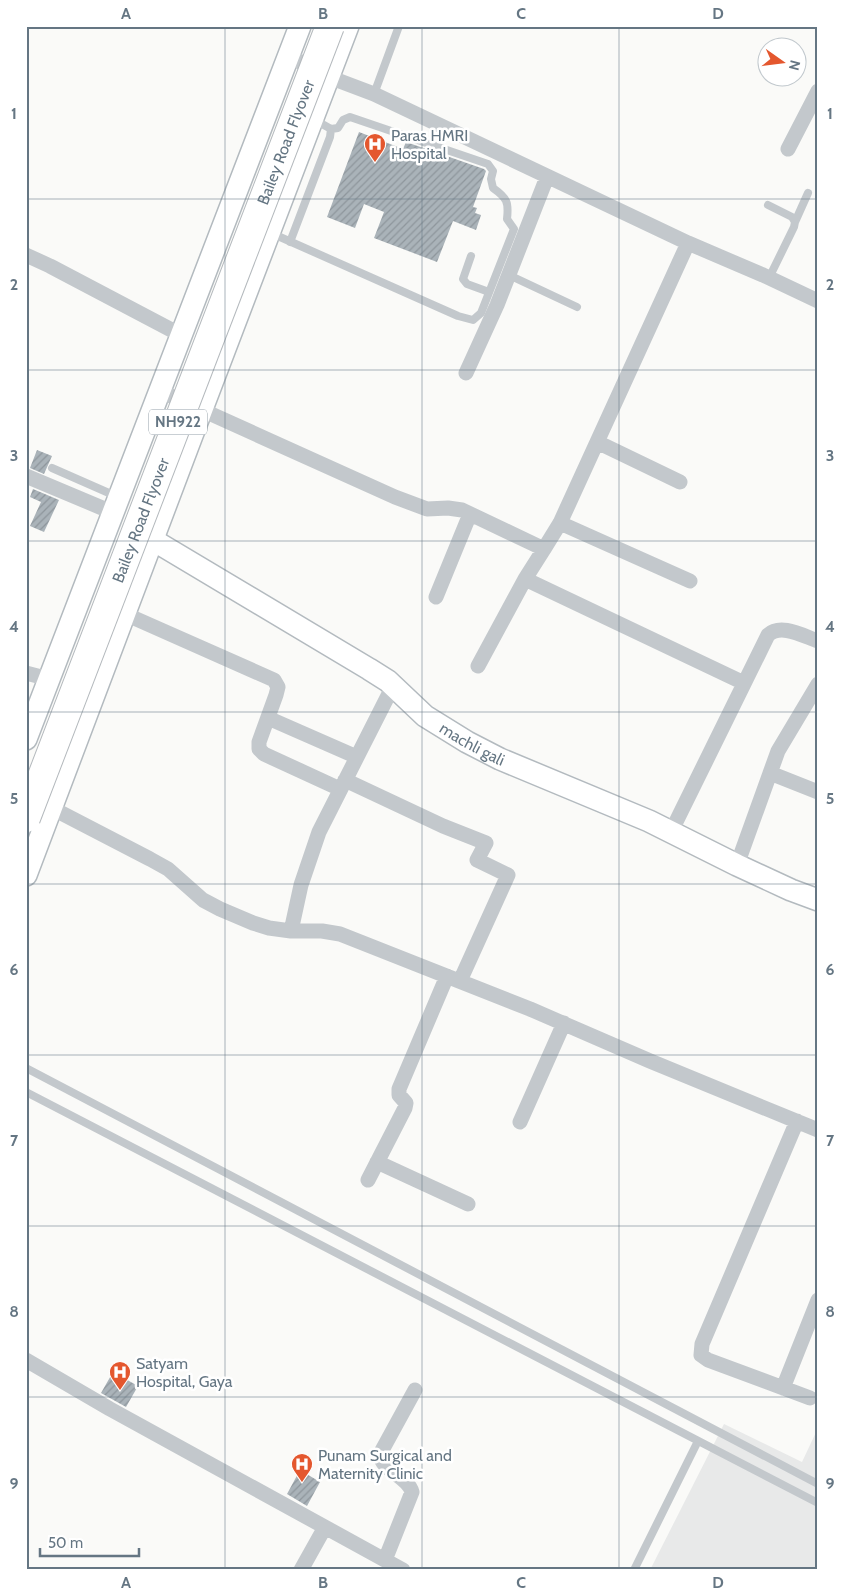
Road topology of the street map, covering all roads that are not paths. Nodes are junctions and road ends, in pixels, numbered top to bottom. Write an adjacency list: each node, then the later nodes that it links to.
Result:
1 (300, 26): 6 (main road)
2 (312, 26): 55 (highway, Bailey Road Flyover / NH922)
3 (330, 26): 60 (highway, Bailey Road Flyover / NH922, bridge)
4 (348, 26): 7 (main road)
5 (399, 26): 9 (lane)
6 (289, 56): 7 (street); 26 (main road)
7 (329, 77): 9 (street); 10 (main road)
8 (818, 91): 11 (street)
9 (374, 94): 12 (street)
10 (322, 124): 16 (main road); 17 (lane); 23 (lane)
11 (788, 149)
12 (547, 177): 18 (street); 21 (street)
13 (808, 193): 15 (lane)
14 (768, 205): 15 (lane)
15 (795, 222): 22 (lane)
16 (269, 233): 17 (lane); 29 (main road)
17 (290, 242): 23 (lane)
18 (688, 243): 22 (street); 30 (street)
19 (26, 255): 26 (street)
20 (472, 256): 23 (lane)
21 (509, 276): 25 (lane); 27 (street)
22 (769, 278): 24 (street)
23 (489, 292)
24 (818, 302)
25 (577, 307)
26 (182, 334): 28 (main road)
27 (466, 373)
28 (160, 391): 29 (street); 34 (main road)
29 (202, 410): 35 (street); 36 (main road)
30 (597, 442): 33 (street); 37 (street)
31 (52, 468): 34 (lane)
32 (26, 476): 34 (street)
33 (680, 482)
34 (117, 506): 36 (main road); 47 (main road)
35 (470, 514): 39 (street); 42 (street)
36 (161, 516): 38 (main road)
37 (560, 523): 39 (street); 41 (street)
38 (152, 540): 43 (main road); 50 (main road, machli gali)
39 (544, 549): 40 (street)
40 (525, 578): 45 (street); 48 (street)
41 (690, 581)
42 (436, 597)
43 (125, 614): 51 (street); 59 (main road)
44 (818, 642): 48 (street)
45 (478, 666)
46 (26, 673): 47 (street)
47 (50, 680): 52 (main road)
48 (744, 683): 61 (street)
49 (818, 684): 54 (street)
50 (393, 686): 53 (street); 61 (main road, machli gali)
51 (268, 718): 53 (street); 56 (street)
52 (26, 739)
53 (357, 757): 56 (street)
54 (770, 773): 57 (street); 62 (street)
55 (26, 778)
56 (343, 784): 65 (street); 66 (street)
57 (818, 792)
58 (26, 795): 59 (street)
59 (52, 808): 63 (main road); 65 (street)
60 (26, 818)
61 (670, 832): 62 (main road, machli gali)
62 (737, 865): 64 (main road, machli gali)
63 (26, 875)
64 (818, 900)
65 (290, 931): 66 (street)
66 (453, 978): 67 (street); 73 (street)
67 (564, 1023): 70 (street); 71 (street)
68 (26, 1068): 82 (lane)
69 (26, 1092): 81 (lane)
70 (797, 1121): 72 (street); 78 (street)
71 (520, 1122)
72 (818, 1130)
73 (377, 1162): 74 (street); 75 (street)
74 (368, 1180)
75 (468, 1204)
76 (818, 1300): 78 (street)
77 (26, 1360): 84 (street)
78 (783, 1388): 80 (street)
79 (415, 1390): 85 (street)
80 (810, 1398)
81 (698, 1441): 83 (lane); 88 (lane)
82 (818, 1484)
83 (818, 1503)
84 (326, 1527): 85 (street); 86 (street)
85 (385, 1560): 87 (street)
86 (301, 1570)
87 (403, 1570)
88 (634, 1570)

